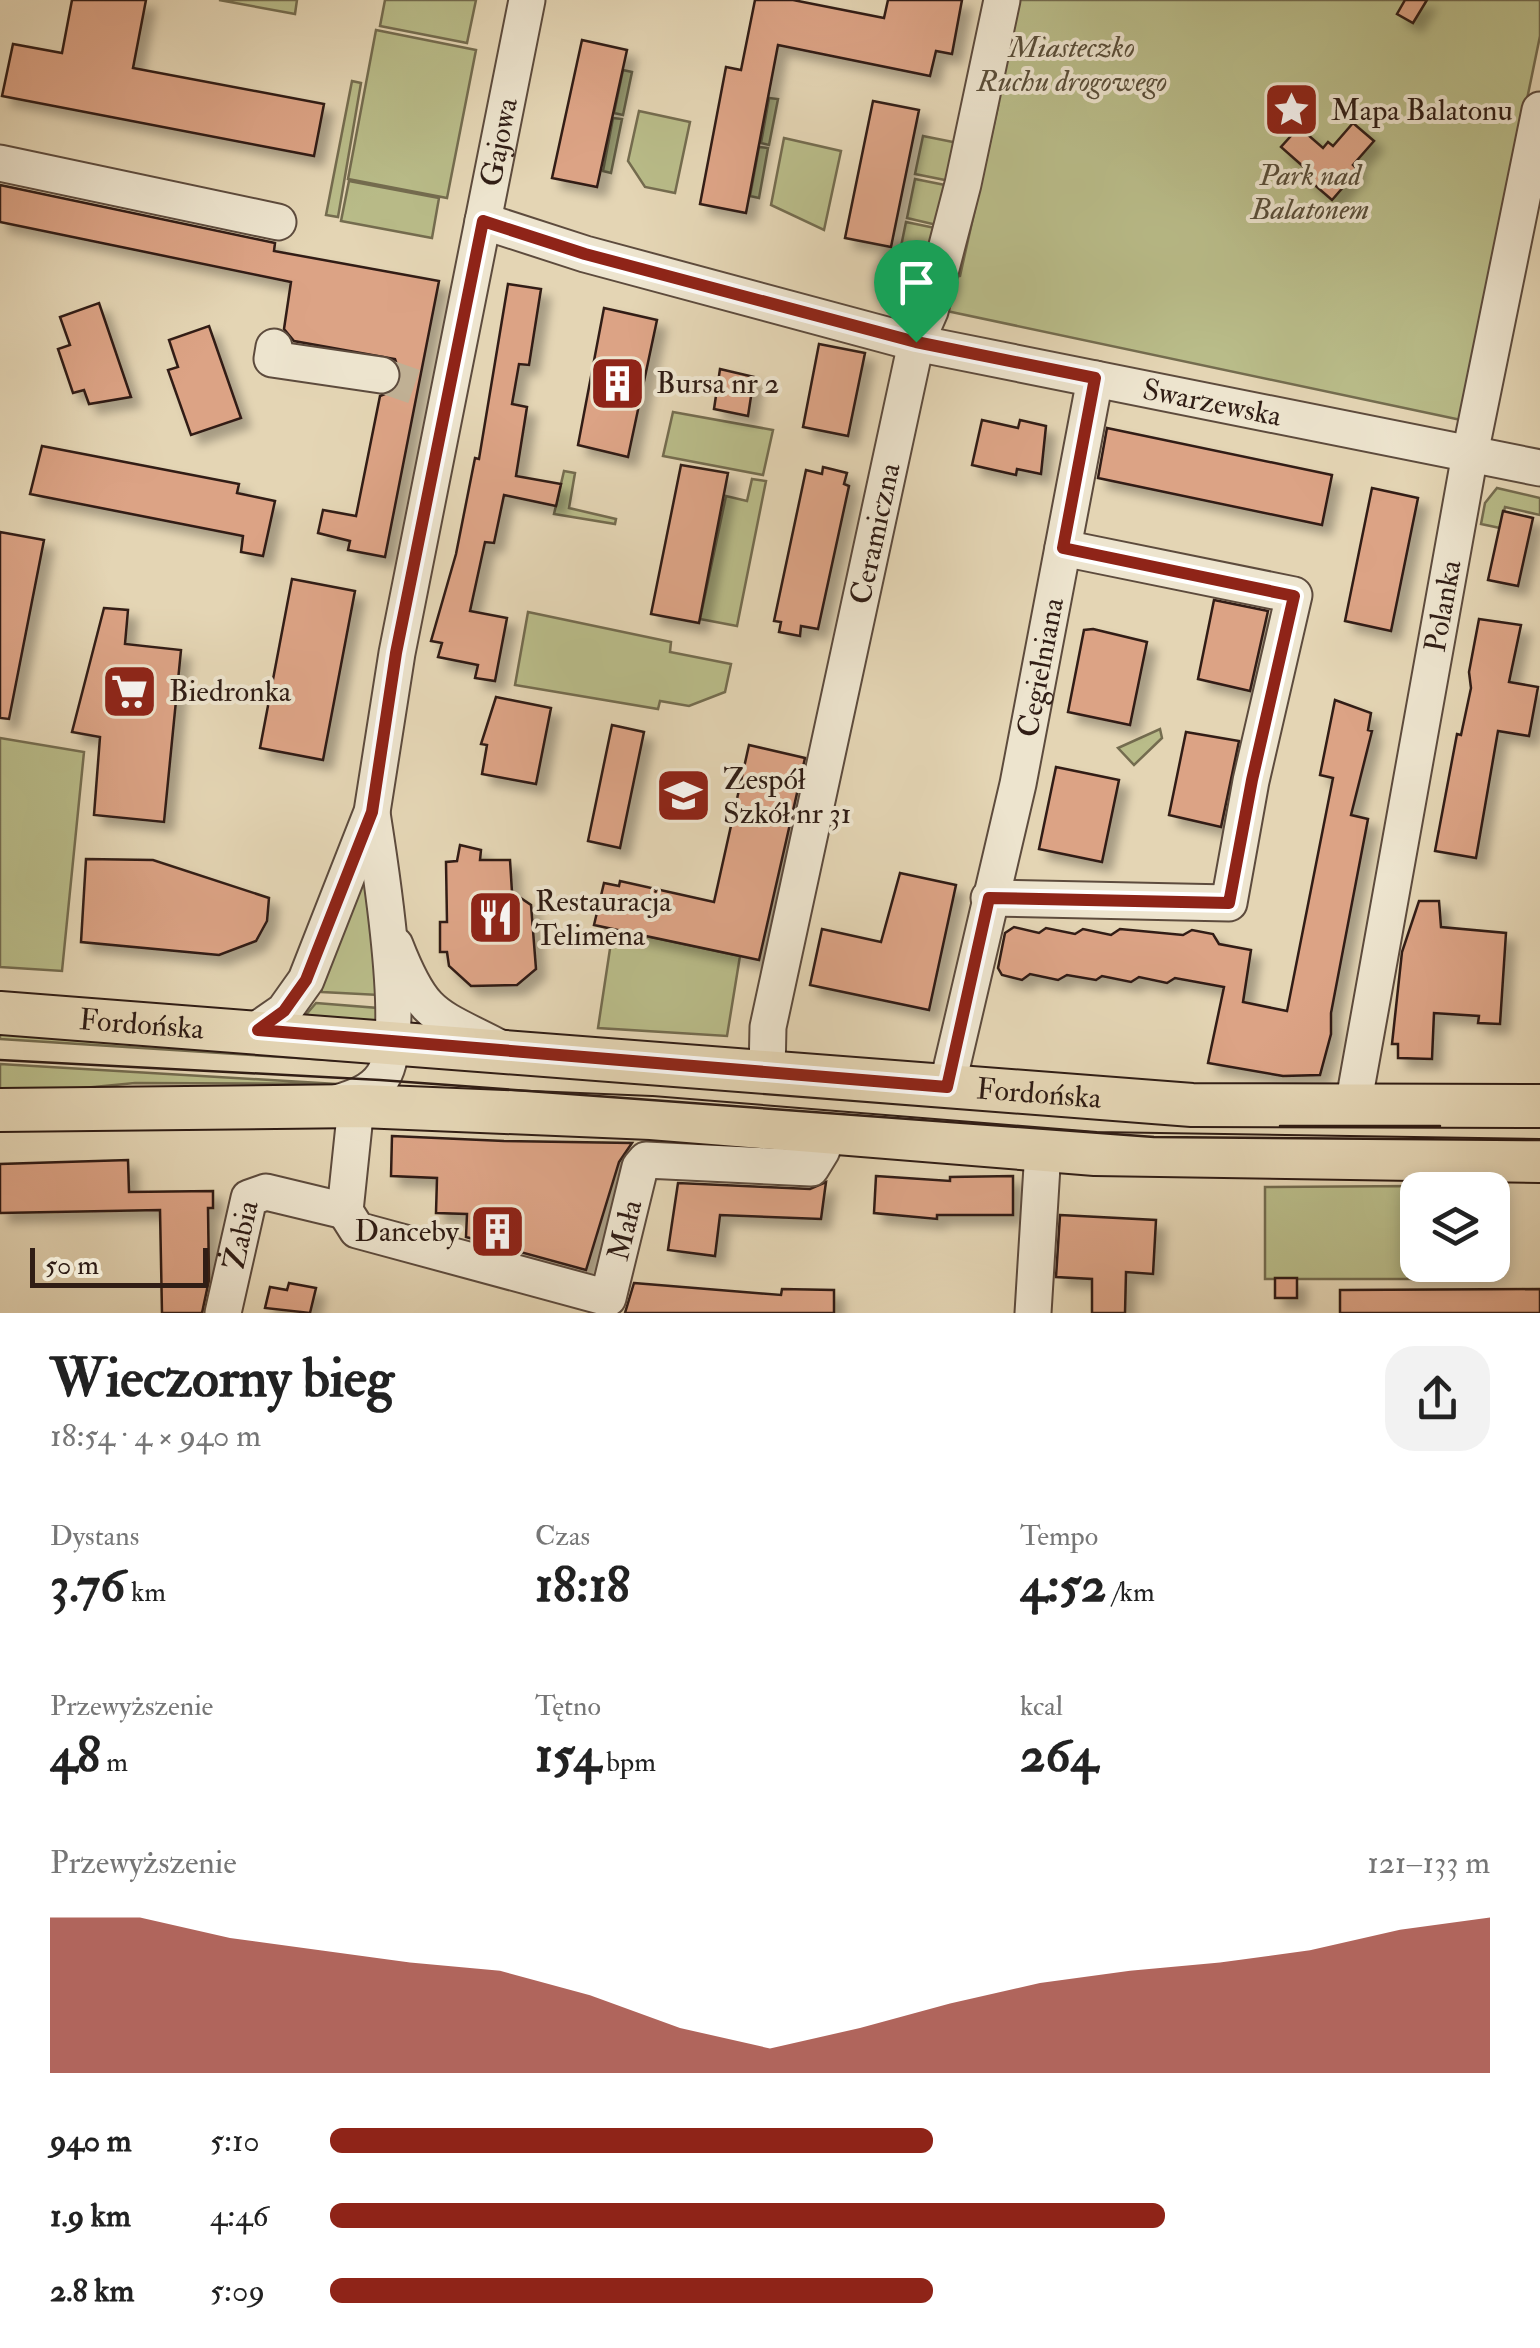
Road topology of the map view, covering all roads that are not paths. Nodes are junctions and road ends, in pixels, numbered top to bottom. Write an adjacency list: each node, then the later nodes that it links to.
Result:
1 (527, 0): 5 (street, Gajowa)
2 (1002, 0): 7 (street, Ceramiczna)
3 (1540, 110): 11 (street, Polanka)
4 (0, 163): 6 (street)
5 (483, 221): 7 (street, Swarzewska); 14 (street, Gajowa)
6 (278, 222)
7 (916, 342): 10 (street, Swarzewska); 21 (street, Ceramiczna)
8 (274, 346): 9 (street)
9 (381, 374)
10 (1095, 378): 11 (street, Swarzewska); 13 (street, Cegielniana)
11 (1470, 454): 12 (street, Swarzewska); 24 (street, Polanka)
12 (1540, 468)
13 (1063, 548): 15 (street, Cegielniana); 15 (street)
14 (372, 812): 16 (street, Gajowa); 18 (street, Gajowa)
15 (989, 898): 22 (street, Cegielniana)
16 (390, 932): 19 (street, Gajowa); 20 (street, Gajowa)
17 (0, 1012): 18 (main road, Fordońska)
18 (258, 1030): 19 (main road, Fordońska)
19 (392, 1041): 20 (main road, Fordońska); 23 (street, Gajowa)
20 (524, 1052): 21 (main road, Fordońska)
21 (767, 1072): 22 (main road, Fordońska)
22 (947, 1087): 24 (main road, Fordońska)
23 (342, 1106): 26 (main road, Fordońska); 27 (main road, Fordońska); 30 (street)
24 (1353, 1106): 25 (main road, Fordońska)
25 (1540, 1106)
26 (0, 1110)
27 (823, 1132): 28 (main road, Fordońska); 30 (street, Mała)
28 (1043, 1150): 29 (main road, Fordońska); 32 (street)
29 (1540, 1161)
30 (345, 1211): 31 (street, Żabia)
31 (223, 1313)
32 (1033, 1313)

